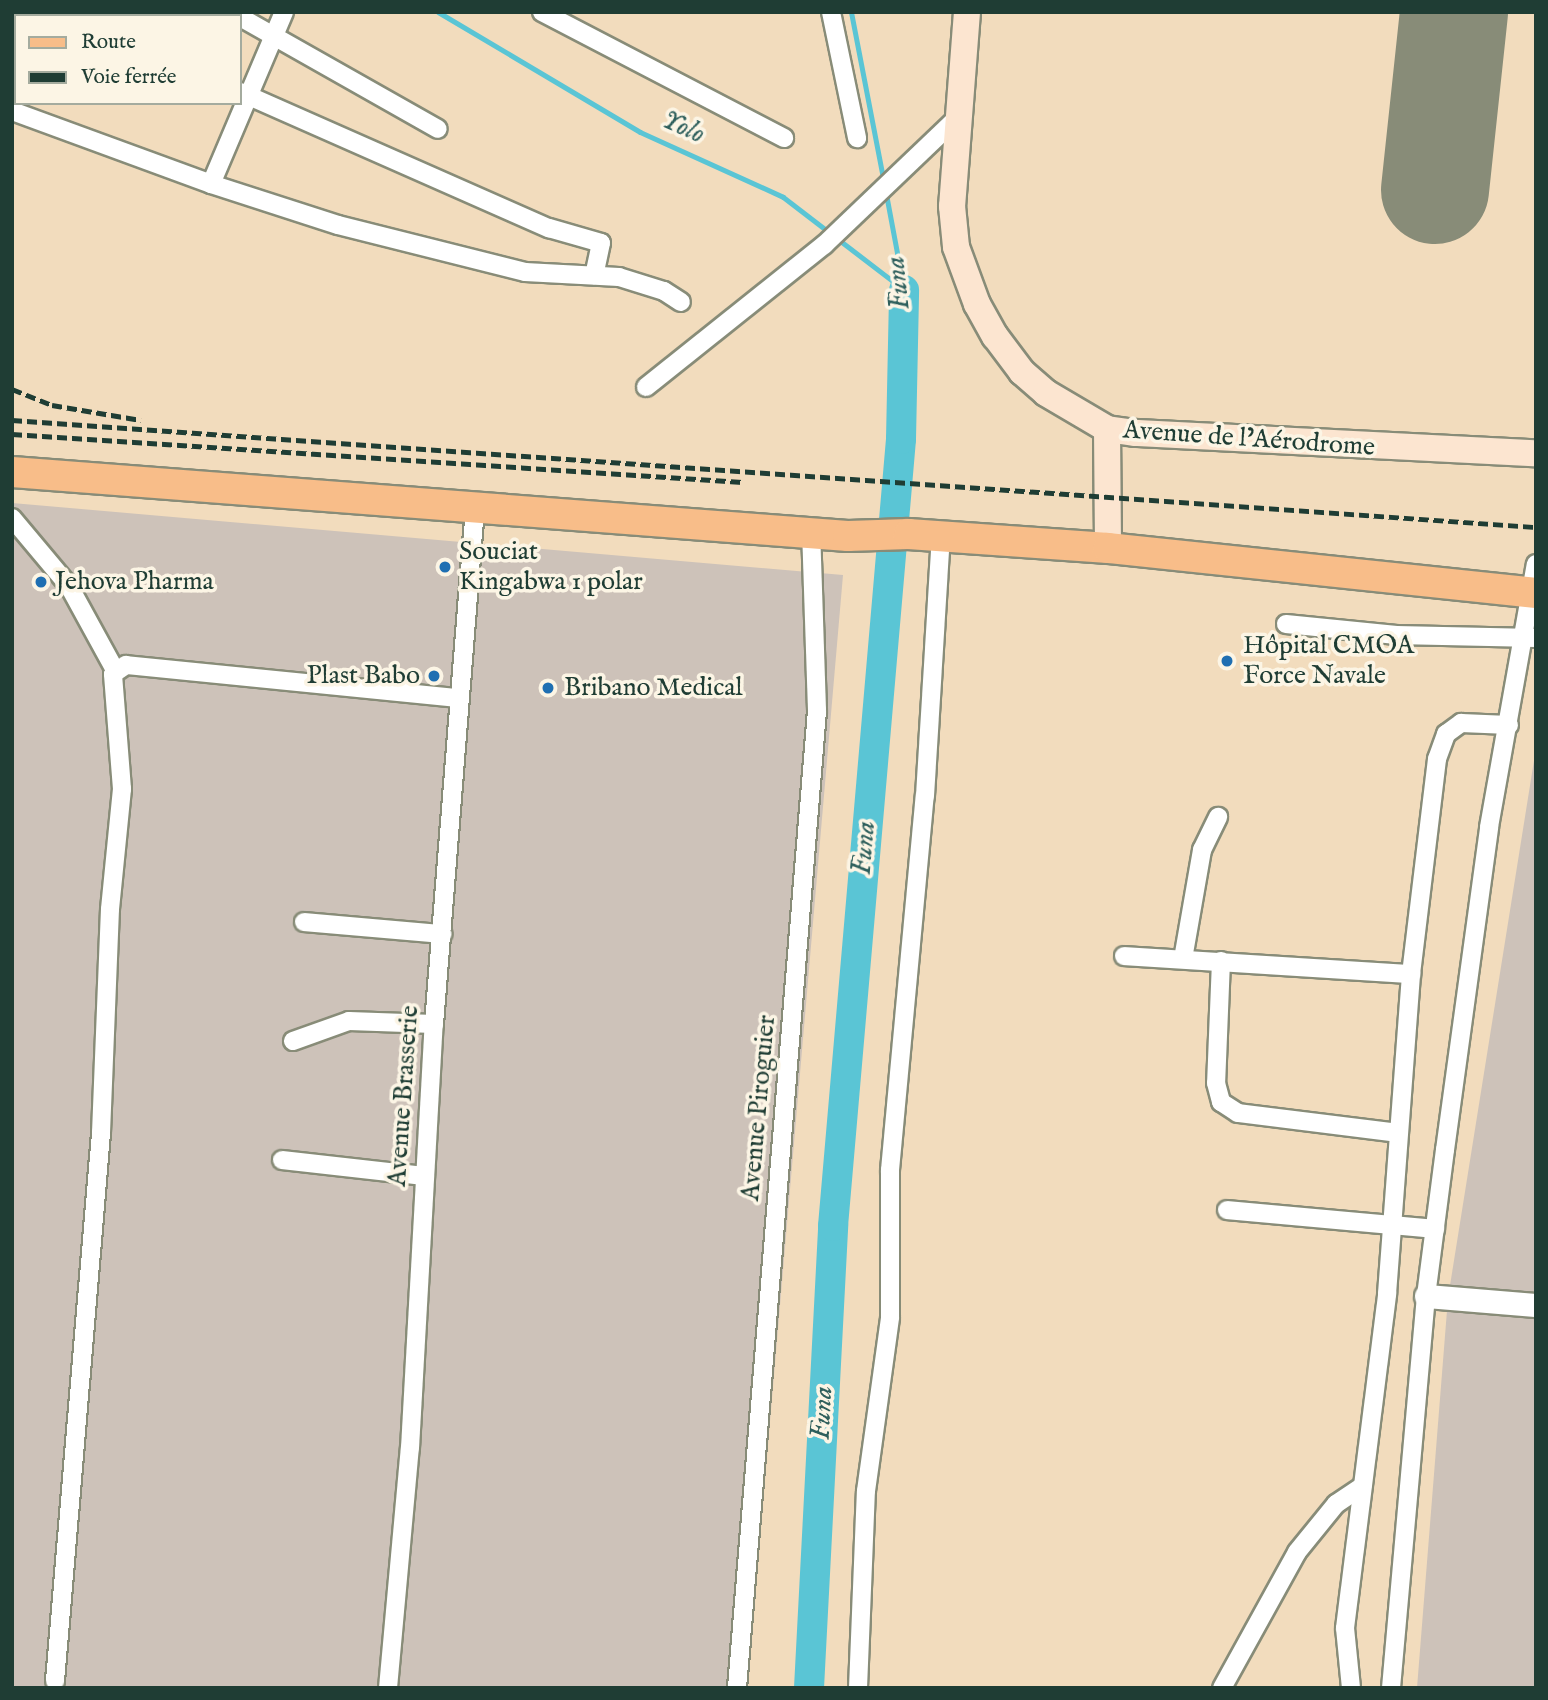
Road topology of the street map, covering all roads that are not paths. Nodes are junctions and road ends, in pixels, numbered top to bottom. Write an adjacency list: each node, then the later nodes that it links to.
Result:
1 (284, 12): 6 (street)
2 (542, 12): 12 (street)
3 (831, 12): 13 (street)
4 (967, 12): 10 (main road, Avenue de l’Aérodrome)
5 (242, 19): 6 (street)
6 (273, 36): 7 (street); 11 (street)
7 (244, 94): 15 (street)
8 (240, 105): 14 (street)
9 (12, 111): 14 (street)
10 (957, 118): 17 (street); 18 (main road, Avenue de l’Aérodrome)
11 (438, 129)
12 (784, 138)
13 (856, 138)
14 (211, 184): 15 (street)
15 (593, 275): 16 (street)
16 (681, 302)
17 (646, 387)
18 (1107, 429): 19 (main road, Avenue de l’Aérodrome); 25 (main road)
19 (1536, 453)
20 (12, 472): 21 (main road)
21 (475, 508): 23 (main road); 30 (street, Avenue Brasserie)
22 (12, 518): 29 (street)
23 (811, 532): 24 (main road); 52 (street, Avenue Piroguier)
24 (941, 537): 25 (main road); 53 (street)
25 (1108, 548): 26 (main road)
26 (1534, 583): 28 (street)
27 (1286, 624): 28 (street)
28 (1530, 637): 31 (street)
29 (115, 670): 30 (street); 50 (street)
30 (459, 698): 34 (street, Avenue Brasserie)
31 (1509, 725): 38 (street); 46 (street)
32 (1218, 817): 36 (street)
33 (304, 922): 34 (street)
34 (442, 934): 39 (street, Avenue Brasserie)
35 (1124, 956): 36 (street)
36 (1183, 959): 37 (street)
37 (1221, 961): 38 (street); 41 (street)
38 (1411, 974): 41 (street)
39 (434, 1024): 40 (street); 43 (street, Avenue Brasserie)
40 (293, 1041)
41 (1398, 1133): 45 (street)
42 (282, 1160): 43 (street)
43 (424, 1176): 51 (street, Avenue Brasserie)
44 (1227, 1210): 45 (street)
45 (1392, 1225): 46 (street); 49 (street)
46 (1435, 1229): 47 (street)
47 (1426, 1296): 48 (street); 56 (street)
48 (1536, 1305)
49 (1363, 1486): 54 (street); 55 (street)
50 (55, 1681)
51 (388, 1688)
52 (737, 1688)
53 (858, 1688)
54 (1222, 1688)
55 (1351, 1688)
56 (1391, 1688)

